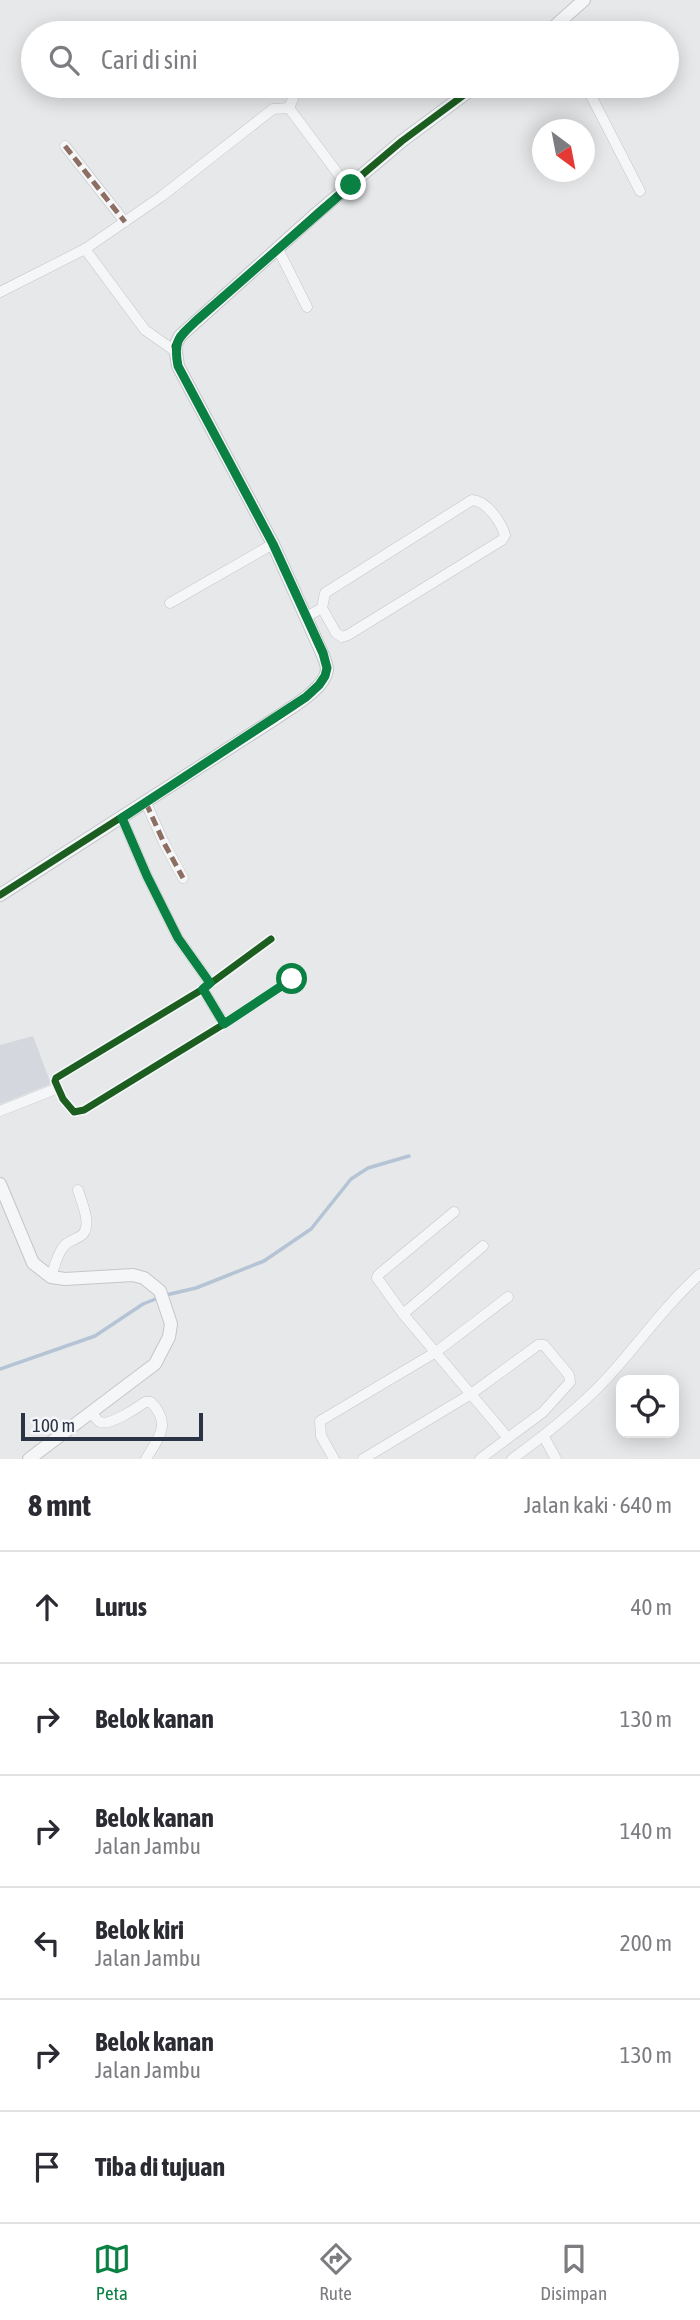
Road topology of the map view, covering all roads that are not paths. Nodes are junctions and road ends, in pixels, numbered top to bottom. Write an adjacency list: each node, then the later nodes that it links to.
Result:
1 (584, 0): 2 (street)
2 (564, 21)
3 (293, 98): 6 (street)
4 (460, 98): 8 (street)
5 (592, 98): 9 (street)
6 (289, 108): 8 (street); 10 (street)
7 (65, 146): 10 (street)
8 (351, 185): 12 (street)
9 (640, 191)
10 (124, 222): 11 (street)
11 (85, 249): 13 (street); 15 (street)
12 (278, 249): 14 (street); 15 (street)
13 (0, 292)
14 (307, 307)
15 (175, 351): 16 (street)
16 (273, 544): 17 (street); 19 (street)
17 (170, 603)
18 (322, 608): 18 (street); 19 (street)
19 (306, 617): 20 (street)
20 (146, 803): 21 (street); 22 (street)
21 (122, 818): 23 (street); 26 (street)
22 (183, 878)
23 (0, 895)
24 (271, 939): 26 (street)
25 (292, 979): 27 (street)
26 (206, 986): 27 (street); 28 (street)
27 (224, 1024): 28 (street)
28 (58, 1088): 29 (street)
29 (0, 1111)
30 (0, 1184): 35 (street)
31 (78, 1190): 35 (street)
32 (454, 1212): 37 (street)
33 (483, 1246): 37 (street)
34 (700, 1274): 41 (street)
35 (51, 1278): 40 (street)
36 (508, 1297): 38 (street)
37 (403, 1314): 38 (street)
38 (436, 1352): 39 (street); 45 (street)
39 (471, 1394): 42 (street); 42 (street); 46 (street)
40 (92, 1413): 43 (street); 44 (street)
41 (544, 1437): 48 (street); 49 (street)
42 (508, 1438): 47 (street)
43 (29, 1459)
44 (146, 1459)
45 (334, 1459)
46 (363, 1459)
47 (480, 1459)
48 (512, 1459)
49 (556, 1459)

